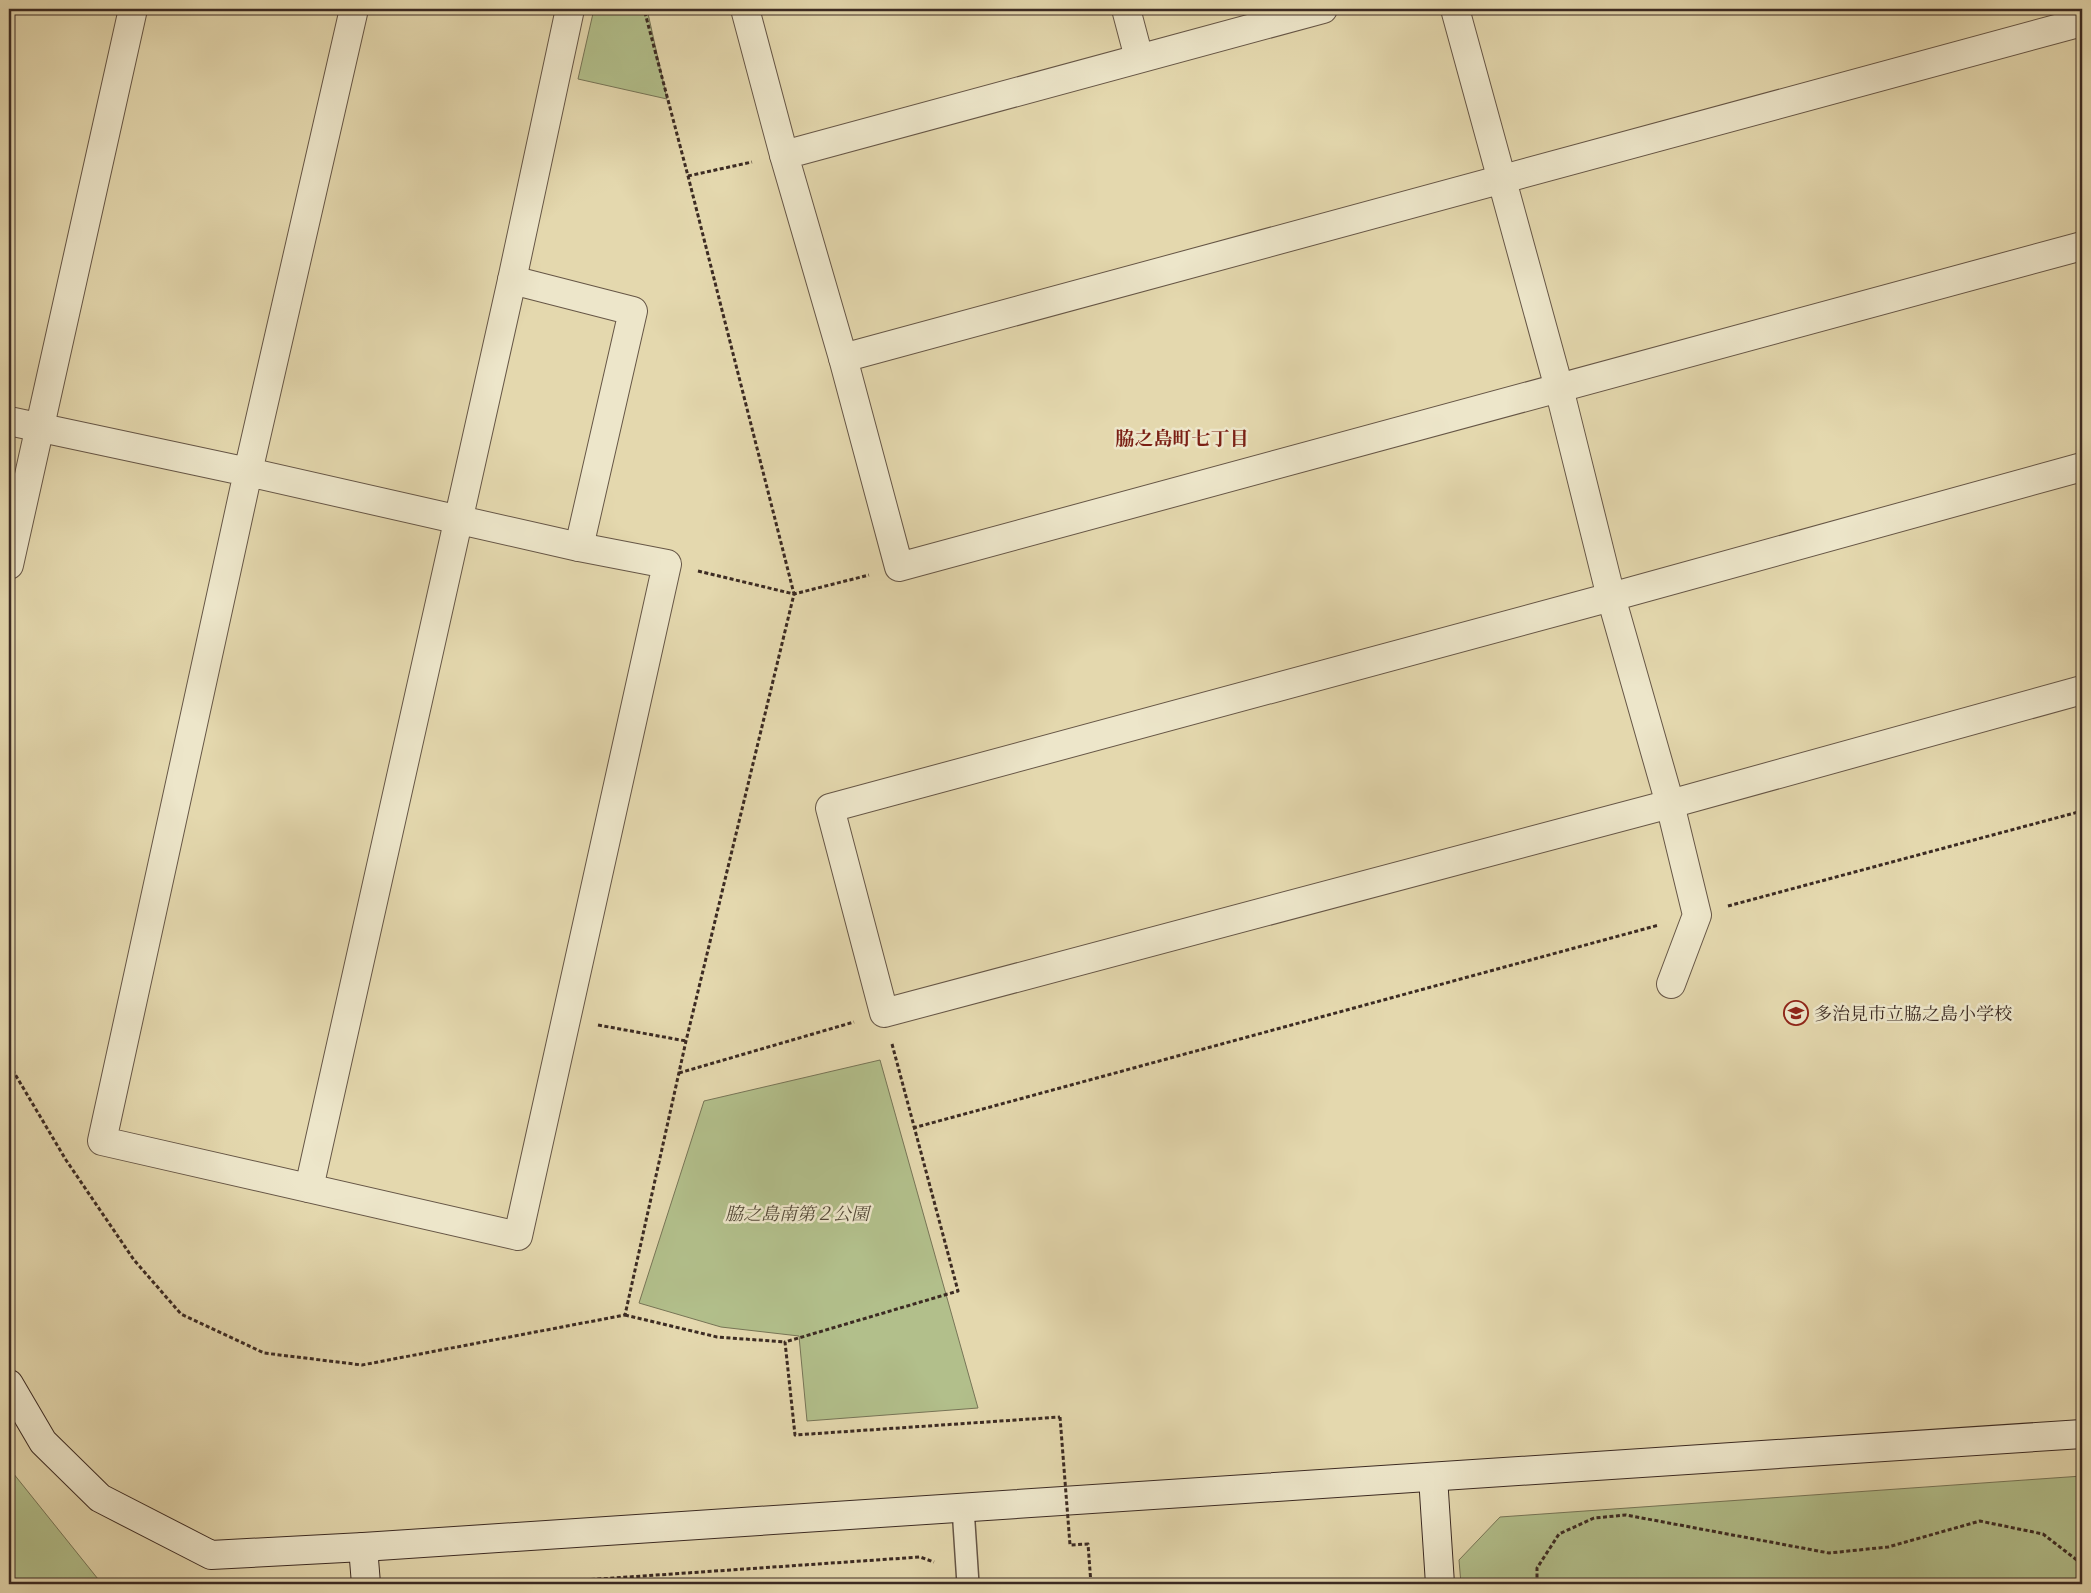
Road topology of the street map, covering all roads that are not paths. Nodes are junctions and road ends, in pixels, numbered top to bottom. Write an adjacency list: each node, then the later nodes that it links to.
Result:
1 (133, 9): 17 (street)
2 (354, 9): 19 (street)
3 (570, 9): 13 (street)
4 (745, 9): 10 (street)
5 (1126, 9): 9 (street)
6 (1323, 9): 9 (street)
7 (1455, 9): 11 (street)
8 (2082, 22): 11 (street)
9 (1139, 58): 10 (street)
10 (784, 155): 14 (street)
11 (1502, 180): 14 (street); 15 (street)
12 (2082, 246): 15 (street)
13 (512, 280): 20 (street); 21 (street)
14 (842, 358): 15 (street)
15 (1559, 388): 23 (street)
16 (9, 421): 17 (street)
17 (38, 428): 19 (street); 22 (street)
18 (2082, 467): 23 (street)
19 (248, 472): 20 (street); 27 (street)
20 (457, 520): 21 (street); 27 (street)
21 (579, 547): 27 (street)
22 (9, 565)
23 (1611, 597): 25 (street); 25 (street)
24 (2082, 690): 25 (street)
25 (1670, 804): 26 (street)
26 (1671, 984)
27 (309, 1188)
28 (9, 1384): 32 (street)
29 (2082, 1434): 30 (street)
30 (1433, 1477): 31 (street); 35 (street)
31 (963, 1508): 32 (street); 34 (lane)
32 (363, 1547): 33 (street)
33 (366, 1584)
34 (968, 1584)
35 (1440, 1584)

